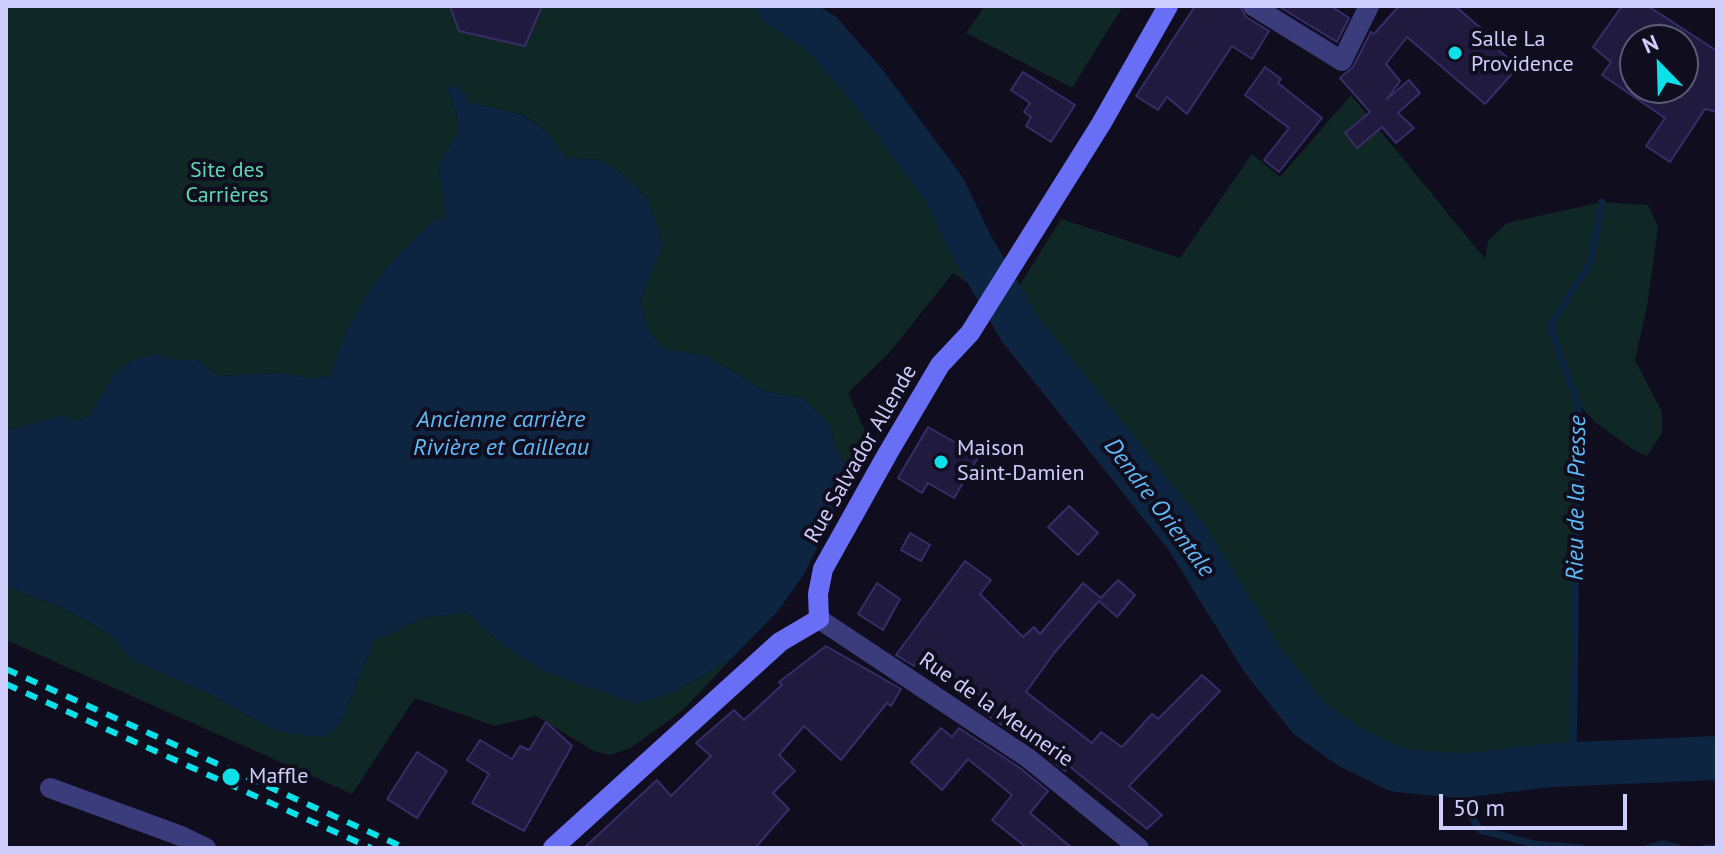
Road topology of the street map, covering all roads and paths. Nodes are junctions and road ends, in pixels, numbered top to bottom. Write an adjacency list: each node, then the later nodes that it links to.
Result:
1 (1168, 6): 4 (street, Rue Salvador Allende)
2 (1253, 6): 3 (street)
3 (1369, 6)
4 (819, 619): 7 (street); 8 (street, Rue de la Meunerie)
5 (50, 788): 6 (street)
6 (206, 848)
7 (553, 848)
8 (1139, 848)

